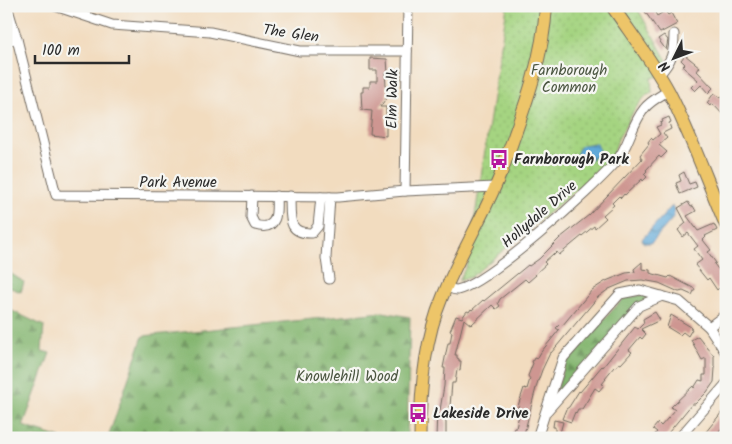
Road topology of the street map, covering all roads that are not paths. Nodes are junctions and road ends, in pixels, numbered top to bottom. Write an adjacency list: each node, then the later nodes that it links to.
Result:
1 (7, 6): 7 (street, Park Avenue)
2 (55, 6): 9 (street, The Glen)
3 (408, 6): 9 (street, Elm Walk)
4 (546, 6): 12 (highway)
5 (612, 6): 10 (highway)
6 (674, 34): 10 (street)
7 (17, 39): 8 (street); 15 (street, Park Avenue)
8 (6, 40)
9 (407, 51): 14 (street, Elm Walk)
10 (659, 75): 11 (highway)
11 (668, 91): 19 (highway); 21 (street, Hollydale Drive)
12 (501, 173): 13 (main road)
13 (495, 188): 14 (street, Park Avenue); 21 (main road)
14 (404, 191): 18 (street, Park Avenue)
15 (252, 196): 16 (street, Park Avenue); 16 (street)
16 (276, 196): 17 (street, Park Avenue)
17 (290, 196): 18 (street, Park Avenue); 18 (street)
18 (326, 197): 20 (street)
19 (724, 219)
20 (329, 279)
21 (446, 287): 28 (main road)
22 (662, 296): 24 (street); 27 (street); 27 (street)
23 (726, 314): 24 (street)
24 (709, 327): 25 (street)
25 (726, 353)
26 (726, 384): 30 (street)
27 (544, 415): 29 (street)
28 (420, 438)
29 (537, 438)
30 (679, 438)

